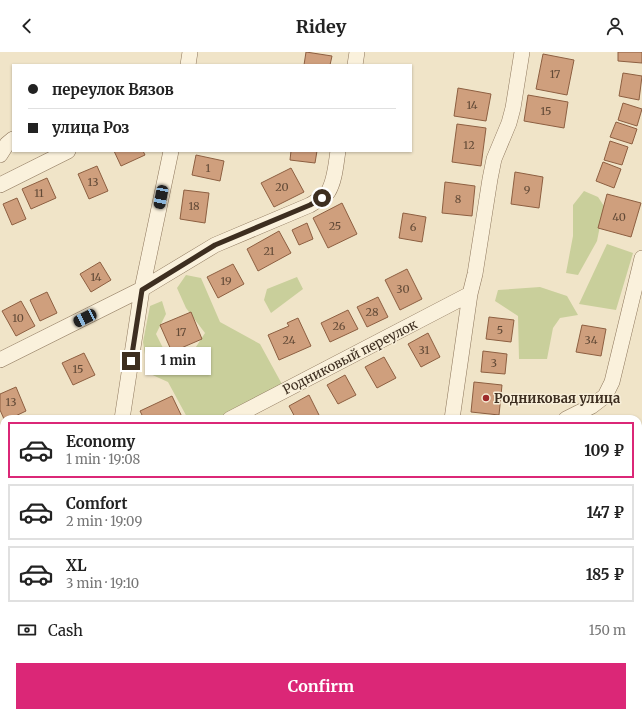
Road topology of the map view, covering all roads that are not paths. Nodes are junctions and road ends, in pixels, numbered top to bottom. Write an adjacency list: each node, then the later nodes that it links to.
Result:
1 (190, 52): 4 (street)
2 (357, 52): 5 (street)
3 (522, 52): 14 (street)
4 (188, 64)
5 (355, 64)
6 (12, 140): 10 (street)
7 (66, 152): 11 (street)
8 (171, 152): 13 (street)
9 (338, 152): 13 (street)
10 (0, 155)
11 (0, 185)
12 (642, 258): 19 (street)
13 (142, 290): 15 (street); 16 (street)
14 (470, 294): 17 (street, Родниковый переулок); 18 (street)
15 (0, 360)
16 (123, 415)
17 (238, 415)
18 (453, 415)
19 (574, 415)

